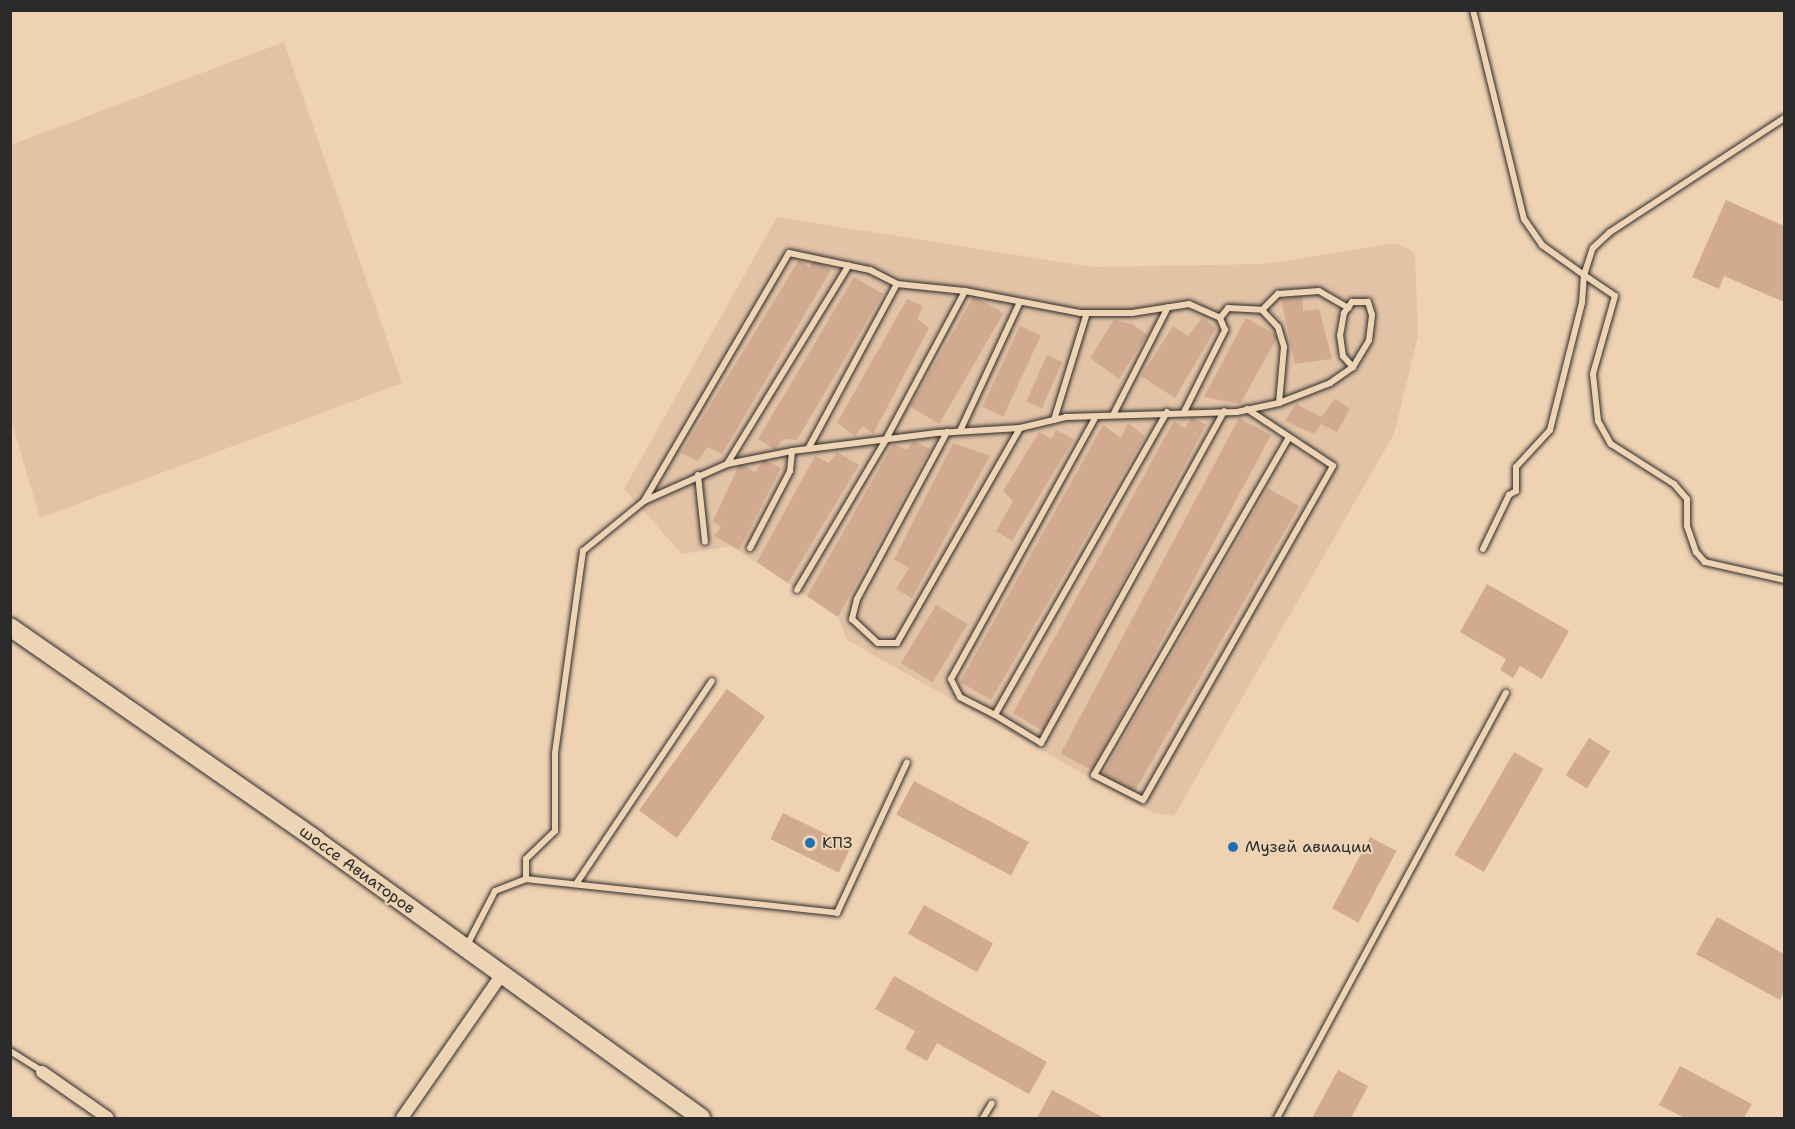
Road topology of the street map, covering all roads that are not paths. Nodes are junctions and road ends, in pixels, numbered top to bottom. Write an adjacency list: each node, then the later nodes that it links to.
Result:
1 (1473, 10): 4 (lane)
2 (1785, 118): 4 (lane)
3 (849, 265): 5 (lane); 29 (lane); 31 (lane)
4 (1584, 275): 34 (lane); 35 (lane)
5 (897, 284): 6 (lane); 27 (lane)
6 (965, 291): 7 (lane); 26 (lane)
7 (1020, 302): 11 (lane); 24 (lane)
8 (1168, 307): 11 (lane); 12 (lane); 19 (lane)
9 (1348, 308): 10 (lane); 13 (lane); 13 (lane)
10 (1262, 310): 12 (lane); 14 (lane)
11 (1087, 313): 21 (lane)
12 (1220, 318): 18 (lane)
13 (1353, 367): 14 (lane)
14 (1279, 403): 15 (lane)
15 (1247, 409): 16 (lane); 25 (lane)
16 (1224, 411): 18 (lane); 40 (lane)
17 (1167, 412): 18 (lane); 19 (lane); 40 (lane)
18 (1184, 412)
19 (1113, 415): 20 (lane)
20 (1096, 416): 21 (lane); 40 (lane)
21 (1054, 420): 22 (lane)
22 (1020, 428): 23 (lane); 24 (lane)
23 (947, 432): 24 (lane); 26 (lane)
24 (960, 432)
25 (1288, 437): 25 (lane)
26 (885, 441): 27 (lane); 36 (lane)
27 (807, 449): 28 (lane)
28 (792, 451): 29 (lane); 33 (lane)
29 (728, 464): 30 (lane)
30 (698, 475): 31 (lane); 32 (lane)
31 (644, 501): 42 (lane)
32 (705, 542)
33 (750, 548)
34 (1483, 549)
35 (1785, 580)
36 (797, 590)
37 (10, 627): 44 (street, шоссе Авиаторов)
38 (712, 681): 43 (lane)
39 (1506, 693): 53 (lane)
40 (995, 715)
41 (907, 762): 43 (lane)
42 (526, 879): 43 (lane); 44 (lane)
43 (576, 884)
44 (466, 948): 45 (street, шоссе Авиаторов)
45 (502, 974): 50 (street); 51 (street, шоссе Авиаторов)
46 (10, 1051): 47 (lane)
47 (42, 1072): 49 (street)
48 (992, 1102): 52 (lane)
49 (108, 1119)
50 (402, 1119)
51 (701, 1119)
52 (983, 1119)
53 (1277, 1119)

